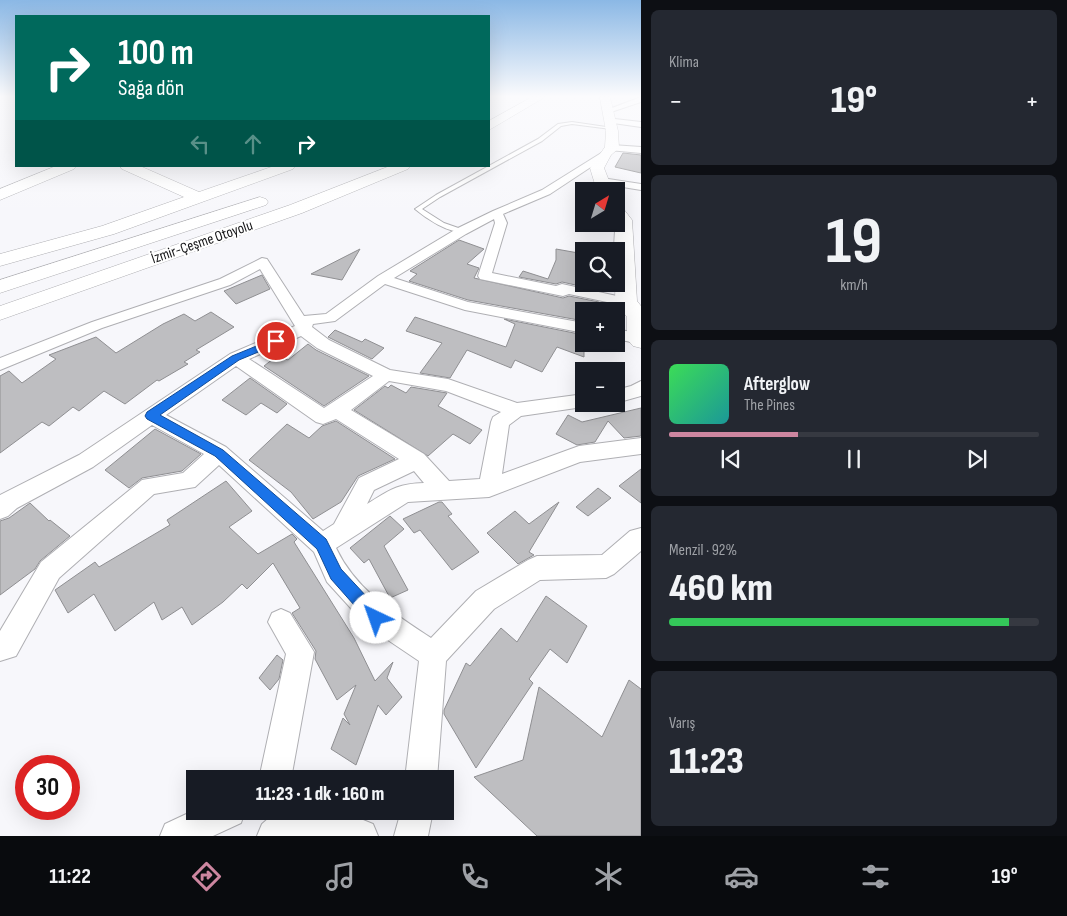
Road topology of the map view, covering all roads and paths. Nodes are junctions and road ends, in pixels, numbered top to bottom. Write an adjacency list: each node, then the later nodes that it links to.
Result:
1 (545, 136): 18 (lane)
2 (610, 136): 4 (main road)
3 (641, 150): 4 (street)
4 (610, 151): 10 (main road); 17 (street)
5 (67, 167): 14 (main road)
6 (128, 167): 16 (main road)
7 (285, 167): 16 (main road)
8 (400, 167): 24 (main road, İzmir-Çeşme Otoyolu)
9 (637, 174): 11 (street)
10 (602, 182)
11 (625, 183)
12 (625, 185): 13 (street)
13 (641, 187)
14 (0, 195)
15 (277, 196): 22 (main road, İzmir-Çeşme Otoyolu)
16 (198, 198): 20 (main road)
17 (497, 213): 18 (street); 23 (street)
18 (462, 231): 21 (street)
19 (624, 232): 23 (main road)
20 (0, 260)
21 (383, 279): 25 (street); 26 (street)
22 (0, 287)
23 (635, 311): 28 (main road)
24 (0, 313)
25 (575, 326)
26 (303, 328): 29 (street); 30 (street); 31 (street)
27 (625, 336): 28 (street)
28 (640, 340)
29 (236, 358): 36 (street); 37 (street)
30 (0, 364)
31 (386, 375): 35 (street); 36 (street)
32 (641, 387): 33 (street)
33 (625, 394)
34 (575, 402): 35 (street)
35 (516, 410): 41 (street)
36 (338, 411): 40 (street)
37 (151, 416): 39 (street); 43 (street)
38 (641, 446): 41 (street)
39 (219, 453): 46 (street); 48 (street)
40 (417, 460): 42 (street); 44 (street)
41 (489, 488): 42 (street)
42 (444, 491): 44 (street)
43 (2, 503)
44 (343, 530): 46 (street)
45 (641, 539): 49 (street)
46 (322, 544): 49 (street)
47 (281, 622): 50 (street)
48 (0, 648)
49 (433, 655): 51 (street)
50 (277, 770)
51 (422, 770)
52 (210, 820): 55 (street)
53 (415, 820): 57 (street)
54 (283, 823): 56 (street)
55 (177, 836)
56 (361, 836)
57 (412, 836)

